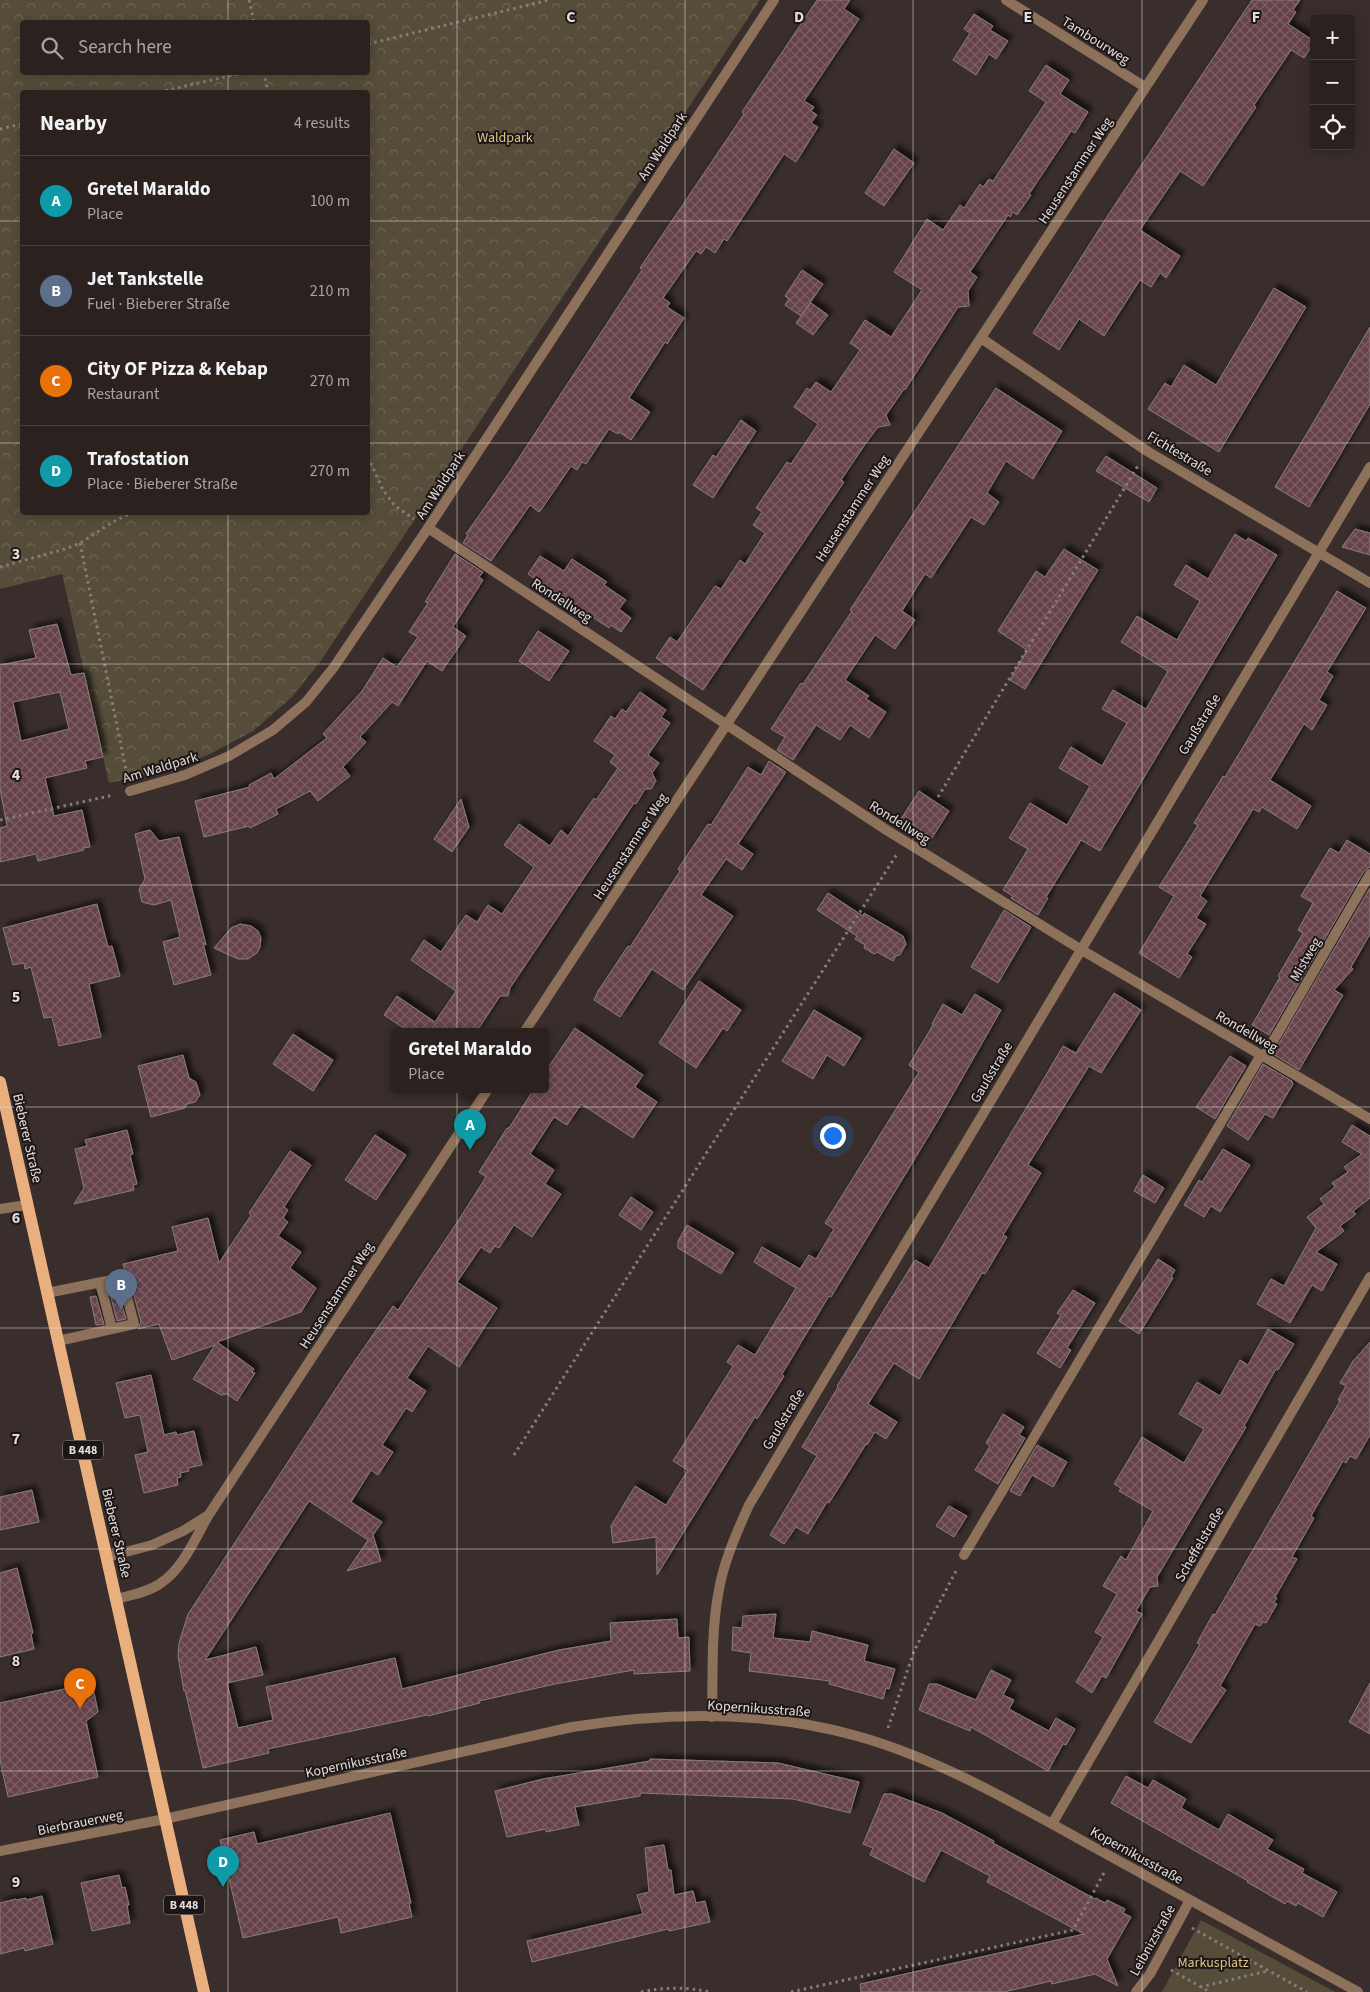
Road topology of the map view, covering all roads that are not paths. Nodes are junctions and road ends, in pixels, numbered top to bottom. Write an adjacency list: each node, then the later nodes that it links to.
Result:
1 (774, 0): 7 (street, Am Waldpark)
2 (1006, 0): 4 (street, Tambourweg)
3 (1203, 0): 4 (street, Heusenstammer Weg)
4 (1146, 87): 5 (street, Heusenstammer Weg)
5 (981, 338): 8 (street, Fichtestraße); 10 (street, Heusenstammer Weg)
6 (1370, 466): 8 (street, Gaußstraße)
7 (428, 528): 10 (street, Rondellweg); 11 (street, Am Waldpark)
8 (1319, 552): 9 (street, Fichtestraße); 13 (street, Gaußstraße)
9 (1370, 583)
10 (726, 725): 13 (street, Rondellweg); 14 (street, Heusenstammer Weg)
11 (130, 791)
12 (1370, 874): 15 (street, Mistweg)
13 (1080, 949): 15 (street, Rondellweg); 30 (street, Gaußstraße)
14 (527, 1028)
15 (1263, 1056): 18 (street, Rondellweg); 27 (street, Mistweg)
16 (0, 1082): 19 (main road, Bieberer Straße / B 448)
17 (485, 1093): 26 (street, Heusenstammer Weg)
18 (1370, 1119)
19 (27, 1205): 20 (street); 23 (main road, Bieberer Straße / B 448)
20 (0, 1209)
21 (1370, 1277): 32 (street, Scheffelstraße)
22 (100, 1283): 23 (street); 24 (street); 24 (street)
23 (47, 1293): 25 (main road, Bieberer Straße / B 448)
24 (112, 1329): 25 (street)
25 (58, 1341): 28 (main road, Bieberer Straße / B 448)
26 (208, 1516): 28 (street, Heusenstammer Weg); 29 (street, Heusenstammer Weg)
27 (964, 1555)
28 (107, 1557): 29 (main road, Bieberer Straße / B 448)
29 (117, 1599): 31 (main road, Bieberer Straße / B 448)
30 (712, 1717): 31 (street, Kopernikusstraße); 32 (street, Kopernikusstraße)
31 (165, 1819): 33 (street, Bierbrauerweg); 35 (main road, Bieberer Straße / B 448)
32 (1052, 1824): 34 (street, Kopernikusstraße)
33 (0, 1851)
34 (1190, 1900): 36 (street, Leibnizstraße); 37 (street, Kopernikusstraße)
35 (204, 1992)
36 (1136, 1992)
37 (1358, 1992)

